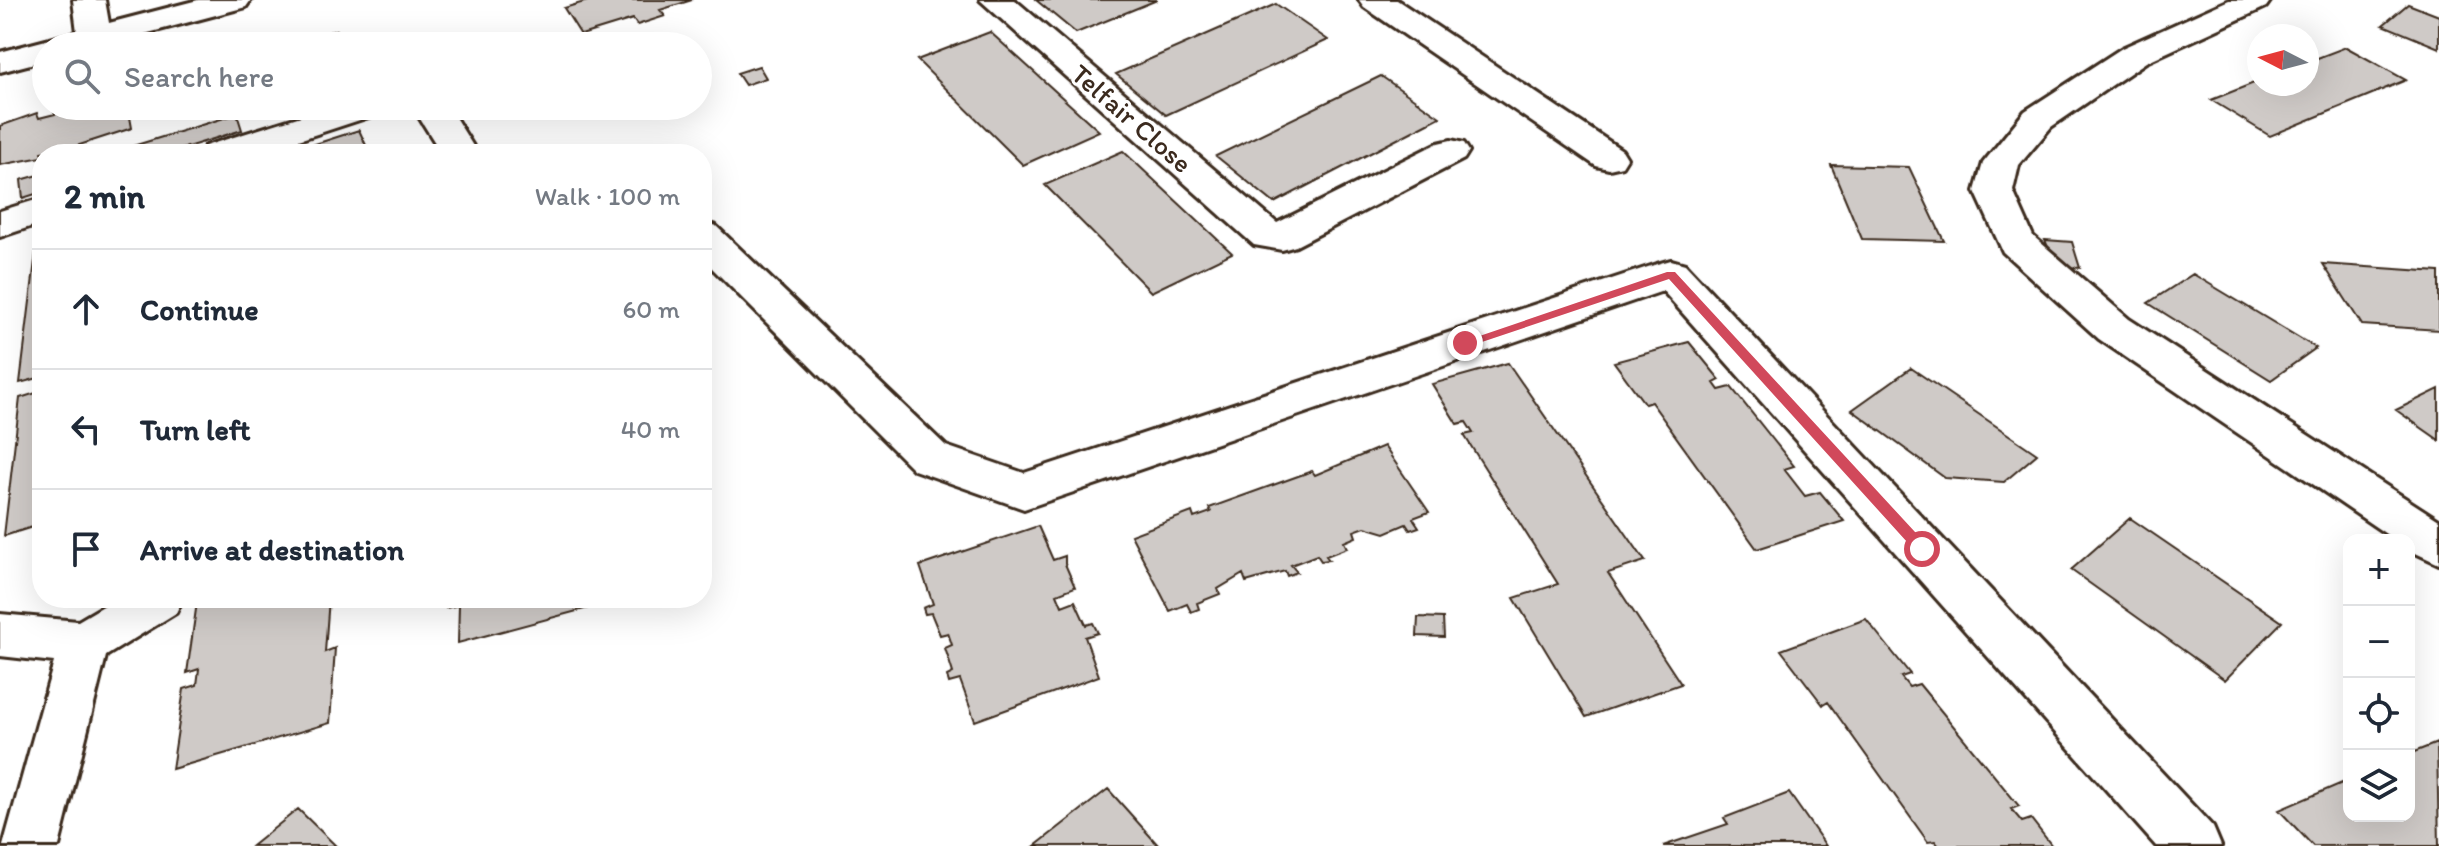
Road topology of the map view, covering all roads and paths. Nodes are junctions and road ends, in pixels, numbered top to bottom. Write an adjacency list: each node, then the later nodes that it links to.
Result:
1 (89, 0): 6 (street)
2 (235, 0): 7 (street)
3 (996, 0): 14 (street, Telfair Close)
4 (1375, 0): 15 (street)
5 (2255, 0): 19 (street)
6 (93, 32)
7 (113, 32)
8 (32, 54): 9 (street)
9 (0, 62)
10 (325, 120): 12 (street)
11 (439, 120): 13 (street)
12 (249, 144)
13 (454, 144)
14 (1451, 151)
15 (1609, 158)
16 (32, 213): 17 (street)
17 (0, 224)
18 (712, 245): 24 (street)
19 (2439, 545)
20 (142, 608): 22 (street)
21 (0, 635): 22 (street)
22 (84, 643): 23 (street)
23 (31, 846)
24 (2193, 846)

